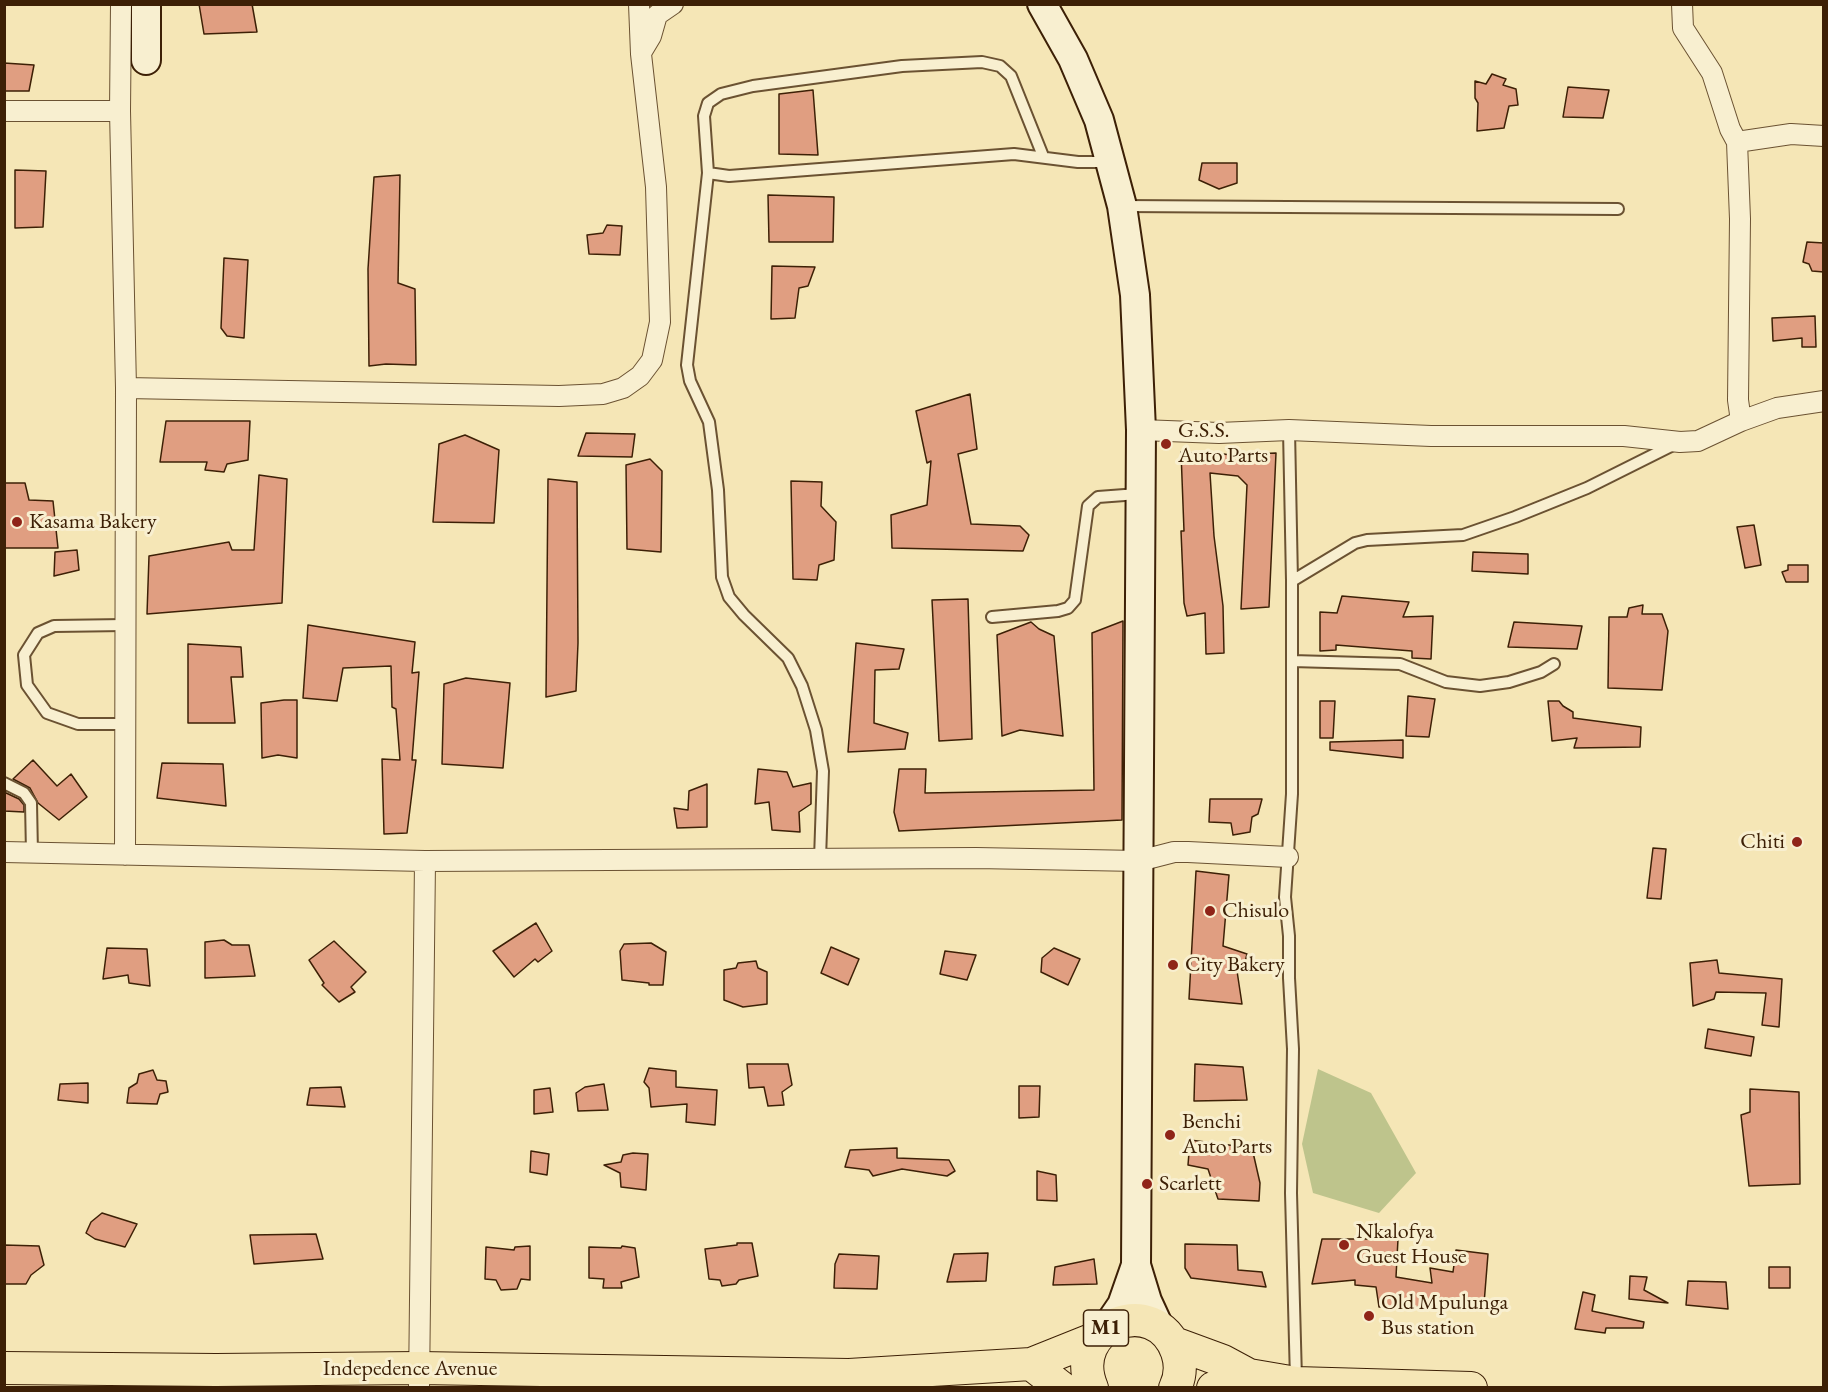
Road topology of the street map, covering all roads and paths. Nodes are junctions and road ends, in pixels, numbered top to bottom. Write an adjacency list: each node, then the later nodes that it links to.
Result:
1 (121, 4): 10 (street)
2 (146, 4): 8 (street)
3 (639, 4): 7 (street)
4 (673, 4): 7 (street)
5 (1042, 4): 14 (street)
6 (1682, 4): 12 (street)
7 (641, 54): 18 (street)
8 (146, 60)
9 (4, 111): 10 (street)
10 (120, 111): 18 (street)
11 (1824, 136): 12 (street)
12 (1737, 142): 20 (street)
13 (1043, 156): 14 (lane); 15 (lane); 15 (lane)
14 (1110, 162): 16 (street)
15 (708, 173): 36 (lane)
16 (1122, 206): 17 (lane); 21 (street)
17 (1618, 209)
18 (126, 388): 27 (street)
19 (1824, 401): 20 (street)
20 (1742, 421): 23 (street)
21 (1141, 430): 22 (street); 24 (street)
22 (1289, 430): 23 (street); 25 (lane)
23 (1680, 442): 25 (lane)
24 (1140, 494): 26 (lane); 38 (street)
25 (1292, 581): 28 (lane)
26 (992, 617)
27 (126, 625): 30 (street); 30 (lane)
28 (1292, 661): 29 (lane); 35 (lane)
29 (1554, 664)
30 (126, 724): 34 (street)
31 (4, 783): 33 (lane)
32 (4, 852): 33 (street)
33 (32, 853): 34 (street)
34 (125, 855): 37 (street)
35 (1288, 857): 38 (street); 46 (lane)
36 (820, 859): 37 (street); 38 (street)
37 (425, 861): 45 (street)
38 (1139, 861): 39 (street)
39 (1136, 1265): 40 (street); 41 (street)
40 (1101, 1333): 41 (main road, M1); 42 (main road, M1); 48 (main road, M1)
41 (1166, 1335): 44 (main road, M1); 49 (main road)
42 (1031, 1364): 45 (main road, Indepedence Avenue / M1); 47 (main road)
43 (4, 1368): 45 (main road, Indepedence Avenue / M1)
44 (1249, 1375): 46 (main road, M1); 50 (main road, M1)
45 (419, 1378)
46 (1296, 1383): 51 (main road, M1)
47 (1062, 1388)
48 (1092, 1388)
49 (1175, 1388)
50 (1213, 1388)
51 (1471, 1388)

